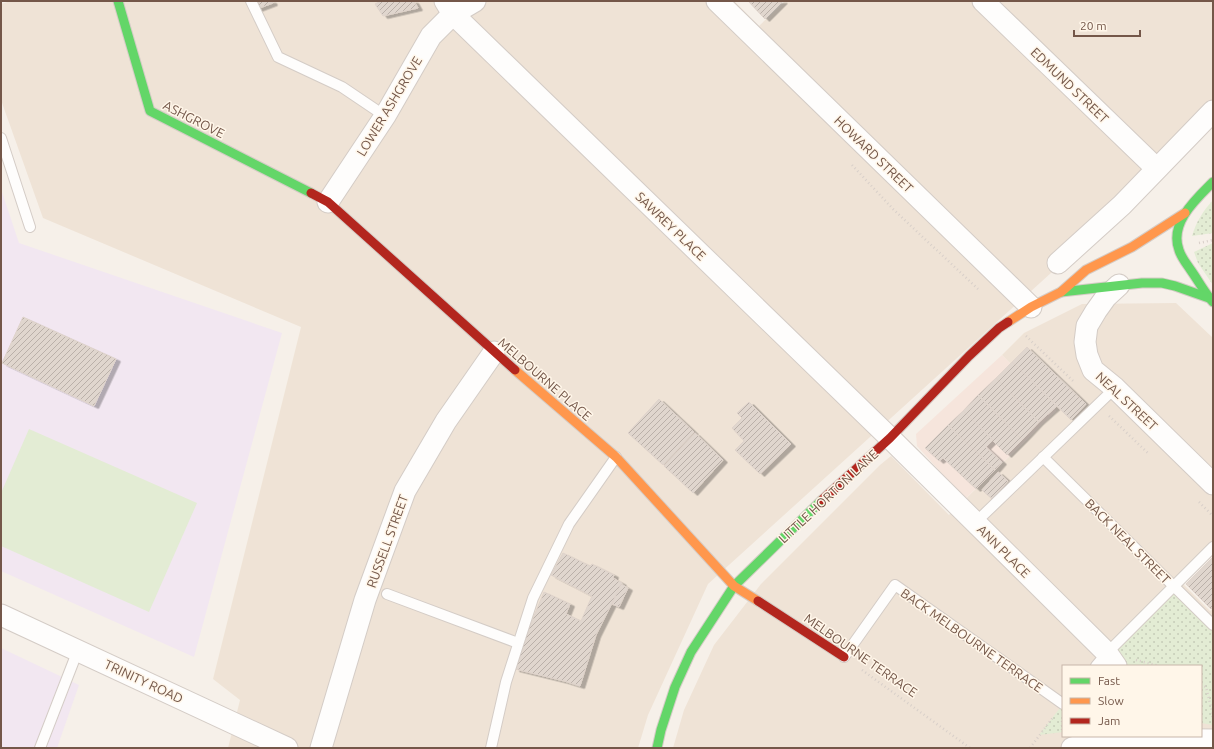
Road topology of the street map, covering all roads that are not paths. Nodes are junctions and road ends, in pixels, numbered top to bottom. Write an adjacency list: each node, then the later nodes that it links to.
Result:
1 (118, 1): 12 (street, ASHGROVE)
2 (251, 1): 8 (lane)
3 (476, 1): 6 (street, LOWER ASHGROVE)
4 (717, 1): 19 (street, HOWARD STREET)
5 (984, 1): 10 (street, EDMUND STREET)
6 (449, 7): 8 (street, LOWER ASHGROVE); 22 (street, SAWREY PLACE)
7 (1211, 115): 10 (street)
8 (385, 116): 12 (street, LOWER ASHGROVE)
9 (1, 138): 14 (lane)
10 (1156, 168): 15 (street)
11 (1213, 182): 13 (street)
12 (328, 202): 20 (street, MELBOURNE PLACE)
13 (1184, 213): 17 (street, LITTLE HORTON LANE); 18 (street)
14 (30, 227)
15 (1058, 263)
16 (1119, 285): 17 (street, LITTLE HORTON LANE); 18 (street, LITTLE HORTON LANE); 21 (street, NEAL STREET)
17 (1061, 292): 19 (street, LITTLE HORTON LANE)
18 (1211, 300)
19 (1031, 307): 22 (street, LITTLE HORTON LANE)
20 (494, 352): 23 (street, MELBOURNE PLACE); 43 (street, RUSSELL STREET)
21 (1115, 388): 24 (lane); 25 (street, NEAL STREET)
22 (890, 438): 26 (street, ANN PLACE); 28 (street, LITTLE HORTON LANE)
23 (616, 457): 28 (street, MELBOURNE PLACE); 33 (lane)
24 (1044, 457): 26 (lane); 29 (lane, BACK NEAL STREET)
25 (1213, 484)
26 (975, 523): 36 (street, ANN PLACE)
27 (1213, 547): 29 (lane)
28 (734, 586): 35 (street, MELBOURNE TERRACE); 45 (street, LITTLE HORTON LANE)
29 (1174, 586): 32 (lane, BACK NEAL STREET); 36 (lane)
30 (387, 594): 33 (lane)
31 (1, 615): 34 (street, TRINITY ROAD)
32 (1213, 626)
33 (518, 643): 44 (lane)
34 (78, 650): 41 (lane); 42 (street, TRINITY ROAD)
35 (844, 657): 37 (lane, BACK MELBOURNE TERRACE)
36 (1106, 662)
37 (1062, 703)
38 (1134, 738): 39 (street); 40 (street)
39 (1211, 740)
40 (1067, 741)
41 (40, 748)
42 (286, 748)
43 (321, 748)
44 (491, 748)
45 (656, 748)

